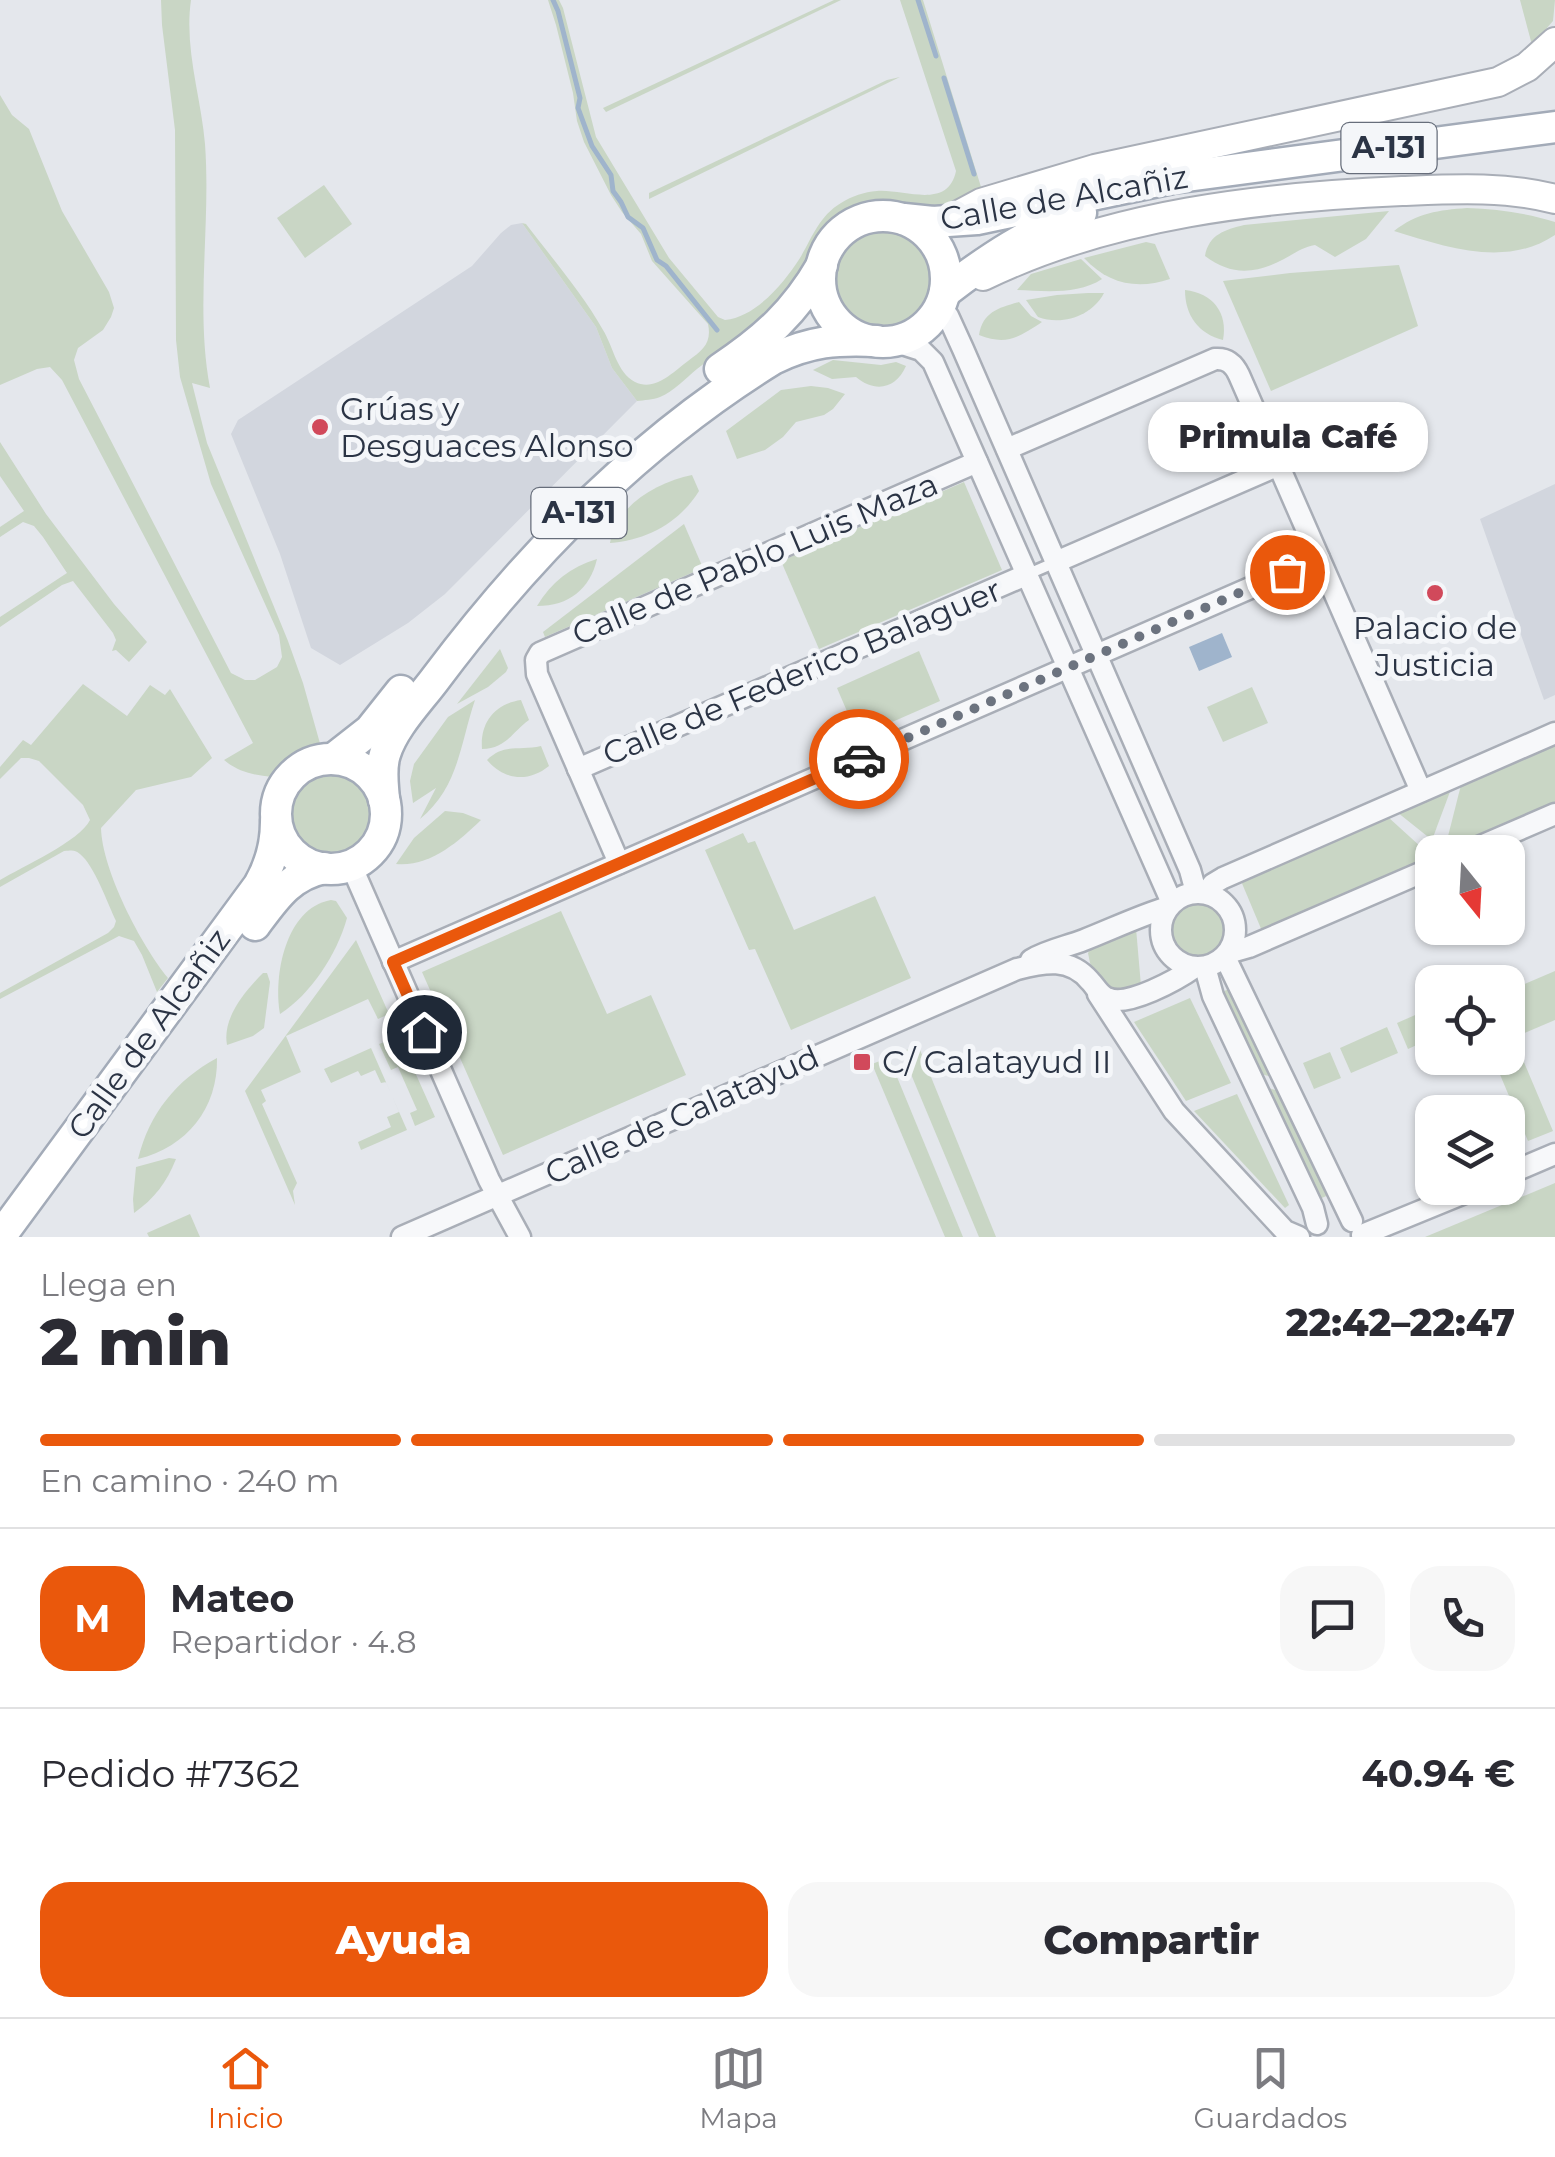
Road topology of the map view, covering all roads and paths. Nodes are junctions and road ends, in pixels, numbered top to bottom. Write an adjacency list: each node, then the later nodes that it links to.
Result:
1 (1555, 42): 6 (main road)
2 (1555, 128): 3 (main road, Calle de Alcañiz / A-131)
3 (1224, 172): 6 (main road, Calle de Alcañiz / A-131); 8 (main road, Calle de Alcañiz / A-131)
4 (1555, 199): 8 (main road)
5 (904, 219): 6 (main road, Calle de Alcañiz / A-131); 7 (main road, A-131); 8 (main road)
6 (949, 222)
7 (822, 265): 9 (main road); 19 (main road, A-131)
8 (943, 299): 9 (main road, A-131); 10 (street)
9 (885, 341): 11 (street); 22 (main road, A-131)
10 (1007, 449): 11 (lane); 12 (street); 14 (street)
11 (977, 462): 15 (street); 20 (street, Calle de Pablo Luis Maza)
12 (1279, 465): 13 (street); 14 (street)
13 (1319, 558): 16 (street); 21 (street)
14 (1056, 562): 15 (lane); 16 (street)
15 (1026, 575): 17 (street); 20 (street, Calle de Federico Balaguer)
16 (1096, 655): 17 (street); 29 (street)
17 (1067, 668): 26 (street); 30 (street)
18 (1555, 733): 21 (street)
19 (333, 759): 22 (main road); 24 (main road, A-131)
20 (578, 769): 26 (street)
21 (1422, 792): 29 (street)
22 (384, 800): 27 (main road, A-131)
23 (1555, 814): 25 (street)
24 (276, 822): 27 (main road); 45 (main road, Calle de Alcañiz / A-131)
25 (1506, 835)
26 (619, 863): 32 (street)
27 (338, 867): 32 (street); 46 (main road, Calle de Alcañiz / A-131)
28 (1415, 875): 31 (street)
29 (1201, 893): 30 (street); 31 (street)
30 (1170, 905): 33 (street); 34 (street, Calle de Calatayud)
31 (1226, 955): 33 (street); 44 (street)
32 (393, 962): 41 (street)
33 (1200, 967): 36 (street); 43 (street)
34 (1017, 969): 35 (street, Calle de Calatayud); 40 (street, Calle de Calatayud)
35 (1088, 979): 36 (street, Calle de Calatayud); 37 (street)
36 (1130, 999): 37 (street)
37 (1121, 1030): 49 (street)
38 (1555, 1154): 39 (street)
39 (1525, 1167)
40 (532, 1181): 41 (street, Calle de Calatayud); 48 (street)
41 (498, 1196): 47 (street, Calle de Calatayud); 48 (street)
42 (1430, 1205): 44 (street)
43 (1313, 1230): 44 (street)
44 (1359, 1231)
45 (0, 1237)
46 (25, 1237)
47 (402, 1237)
48 (521, 1237)
49 (1299, 1237)

